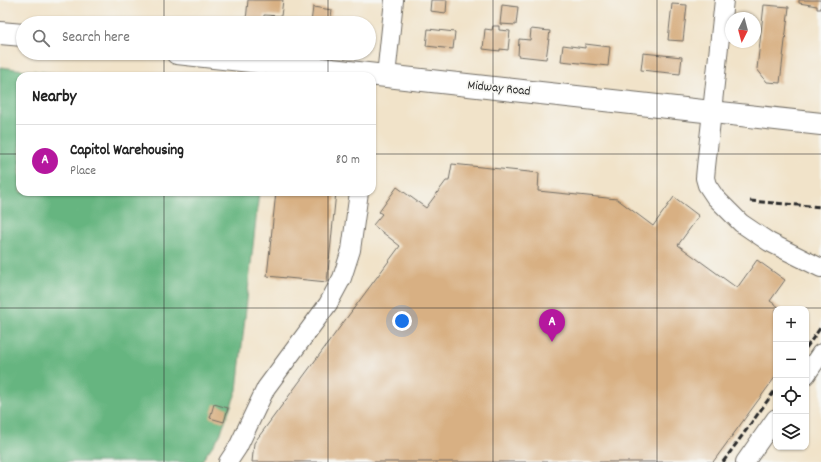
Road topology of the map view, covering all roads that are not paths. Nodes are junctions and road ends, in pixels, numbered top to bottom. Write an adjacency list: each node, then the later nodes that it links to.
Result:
1 (394, 0): 7 (street)
2 (724, 0): 9 (street)
3 (0, 32): 4 (main road)
4 (16, 34)
5 (239, 60): 6 (main road, Midway Road)
6 (346, 72)
7 (374, 72)
8 (376, 75): 9 (main road, Midway Road)
9 (713, 112): 10 (main road, Midway Road); 12 (street)
10 (821, 124)
11 (358, 196): 16 (street)
12 (821, 268)
13 (821, 353): 14 (street)
14 (809, 371)
15 (773, 422): 17 (street)
16 (228, 462)
17 (745, 462)

